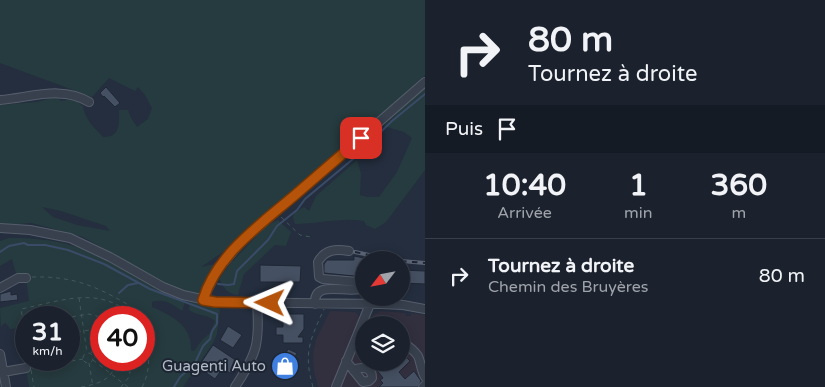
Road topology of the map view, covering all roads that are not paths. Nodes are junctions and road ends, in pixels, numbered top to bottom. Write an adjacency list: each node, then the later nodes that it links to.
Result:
1 (425, 82): 10 (street)
2 (0, 100): 3 (street)
3 (89, 102)
4 (0, 228): 10 (street)
5 (349, 251): 7 (street)
6 (26, 278): 8 (street)
7 (355, 282)
8 (0, 288)
9 (355, 290): 12 (street)
10 (203, 300): 11 (street)
11 (257, 303): 12 (street); 25 (street)
12 (315, 304): 13 (street)
13 (355, 304)
14 (408, 306): 15 (street)
15 (425, 309)
16 (355, 342): 19 (street)
17 (410, 348): 23 (street)
18 (0, 354): 22 (street)
19 (346, 361): 21 (street); 26 (street)
20 (15, 370): 22 (street)
21 (353, 370)
22 (3, 372): 24 (street)
23 (425, 377)
24 (6, 387)
25 (235, 387)
26 (336, 387)

